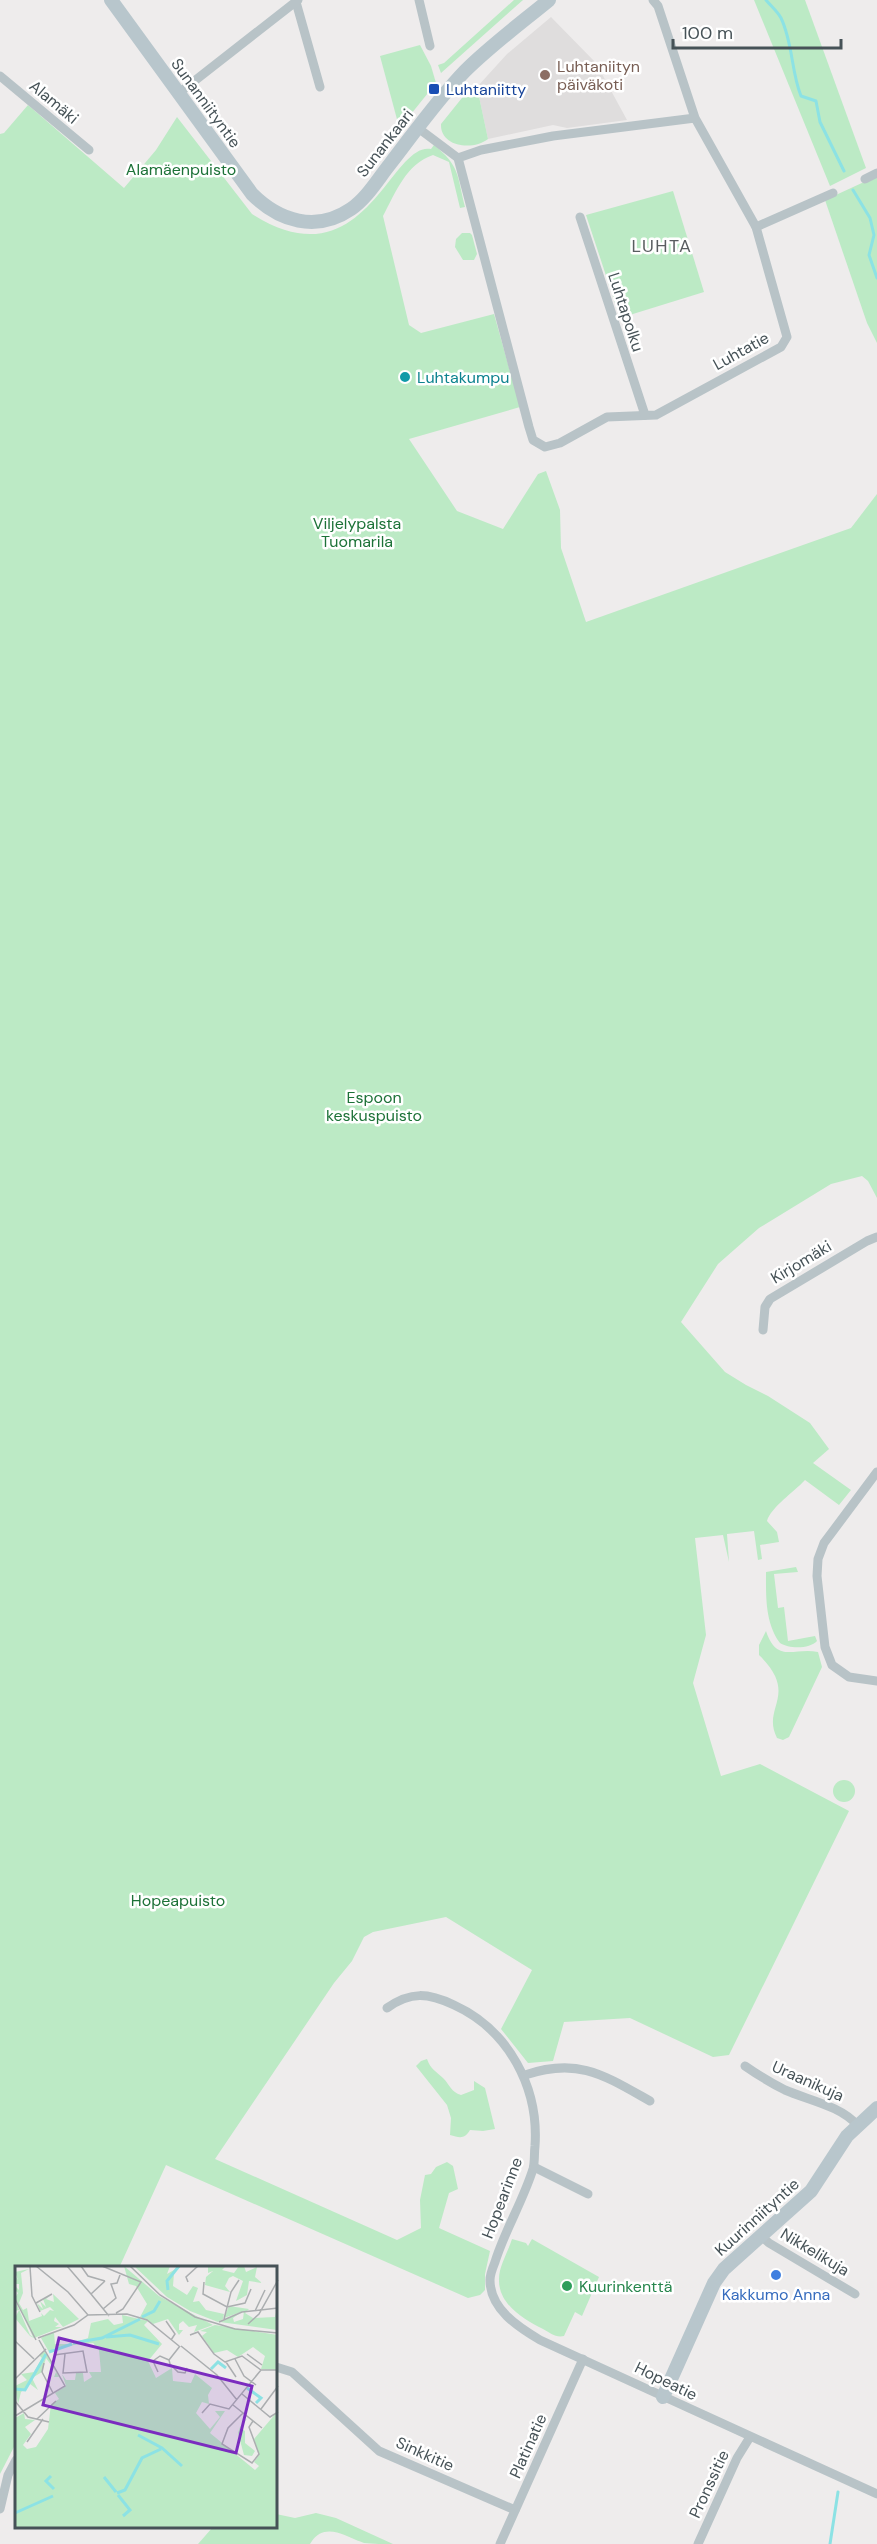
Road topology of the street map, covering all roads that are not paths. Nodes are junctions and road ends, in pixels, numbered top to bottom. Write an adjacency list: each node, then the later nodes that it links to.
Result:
1 (111, 0): 9 (street, Sunanniityntie)
2 (419, 0): 6 (street)
3 (549, 0): 11 (street, Sunankaari)
4 (653, 0): 10 (street, Luhtatie)
5 (297, 1): 8 (street); 9 (street)
6 (430, 46)
7 (0, 76): 12 (street, Alamäki)
8 (320, 87)
9 (179, 93): 17 (street, Sunanniityntie)
10 (695, 118): 13 (street); 19 (street, Luhtatie)
11 (418, 128): 13 (street); 17 (street, Sunankaari)
12 (89, 150)
13 (458, 158): 20 (street, Luhtatie)
14 (877, 172): 15 (street)
15 (865, 179)
16 (833, 193): 19 (street)
17 (284, 217)
18 (580, 217): 20 (street, Luhtapolku)
19 (756, 227): 20 (street, Luhtatie)
20 (645, 415)
21 (877, 1237): 22 (street, Kirjomäki)
22 (762, 1330)
23 (877, 1472): 24 (street)
24 (877, 1681)
25 (387, 2008): 27 (street, Hopearinne)
26 (745, 2066): 29 (street, Uraanikuja)
27 (525, 2075): 28 (street); 30 (street, Hopearinne)
28 (650, 2101)
29 (870, 2118): 32 (street, Kuurinniityntie)
30 (534, 2167): 31 (street); 33 (street, Hopearinne)
31 (588, 2194)
32 (760, 2235): 34 (street, Nikkelikuja); 37 (street, Kuurinniityntie)
33 (497, 2256): 35 (street, Hopeatie)
34 (855, 2294)
35 (583, 2359): 37 (street, Hopeatie); 42 (street, Platinatie)
36 (278, 2368): 42 (street, Sinkkitie)
37 (663, 2397): 38 (street, Hopeatie)
38 (750, 2437): 40 (street, Hopeatie); 44 (street, Pronssitie)
39 (15, 2462): 41 (street)
40 (877, 2494)
41 (0, 2509)
42 (516, 2510): 43 (street, Platinatie)
43 (500, 2544)
44 (698, 2544)

